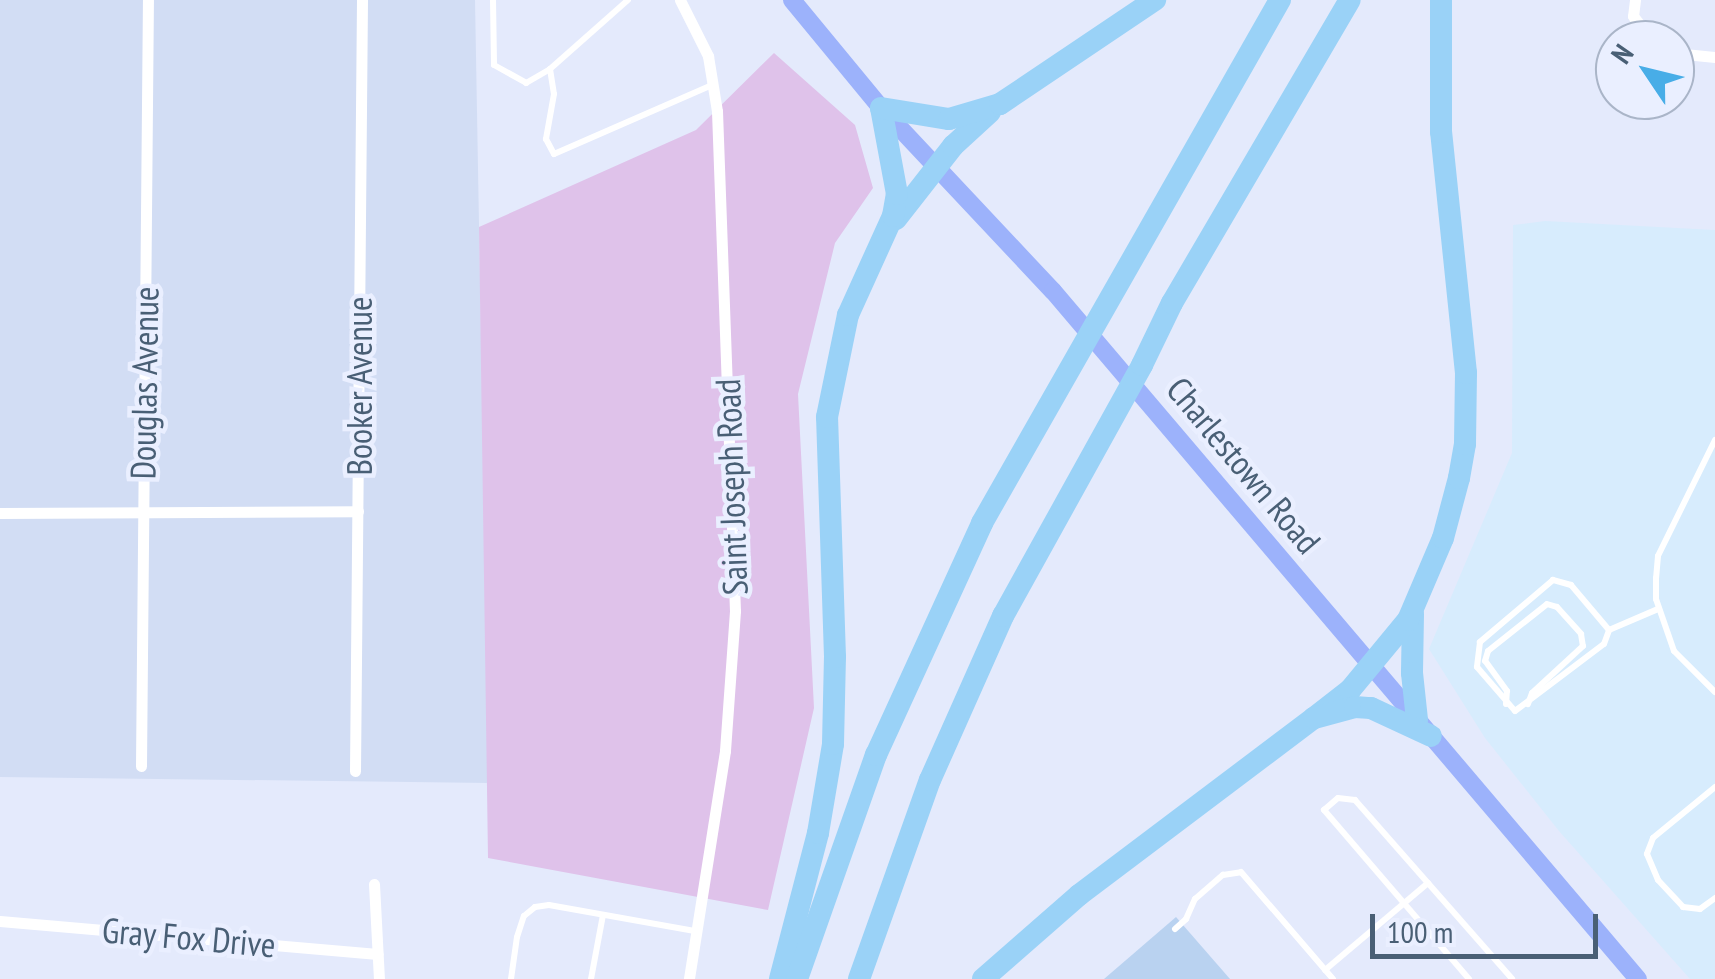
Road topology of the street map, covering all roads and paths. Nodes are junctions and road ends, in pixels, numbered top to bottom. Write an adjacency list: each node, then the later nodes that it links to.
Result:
1 (148, 0): 19 (street, Douglas Avenue)
2 (362, 0): 18 (street, Booker Avenue)
3 (493, 0): 11 (lane)
4 (628, 0): 11 (lane)
5 (680, 0): 12 (street, Saint Joseph Road)
6 (792, 0): 14 (main road, Charlestown Road)
7 (1154, 0): 13 (highway)
8 (1280, 0): 48 (highway)
9 (1350, 0): 49 (highway)
10 (1441, 0): 21 (highway)
11 (550, 68): 12 (lane)
12 (715, 84): 40 (street, Saint Joseph Road)
13 (1000, 104): 14 (highway); 15 (highway)
14 (881, 108): 15 (main road, Charlestown Road); 16 (highway)
15 (938, 168): 16 (highway); 24 (main road, Charlestown Road)
16 (886, 234): 47 (highway)
17 (1715, 440): 22 (lane)
18 (358, 511): 19 (street); 31 (street, Booker Avenue)
19 (143, 513): 20 (street); 30 (street, Douglas Avenue)
20 (0, 514)
21 (1414, 608): 24 (highway); 29 (highway)
22 (1658, 609): 23 (lane); 25 (lane)
23 (1609, 630): 26 (lane); 27 (lane)
24 (1371, 666): 28 (highway); 29 (main road, Charlestown Road)
25 (1715, 692)
26 (1506, 704): 27 (lane); 27 (lane)
27 (1528, 705)
28 (1314, 718): 29 (highway); 50 (highway)
29 (1424, 728): 54 (main road, Charlestown Road)
30 (141, 766)
31 (355, 771)
32 (1715, 787): 35 (lane)
33 (1428, 883): 36 (lane); 36 (lane); 53 (lane)
34 (374, 884): 41 (street)
35 (1715, 898)
36 (1404, 903): 42 (lane); 52 (lane)
37 (602, 915): 40 (lane); 44 (lane); 45 (lane)
38 (0, 920): 41 (street, Gray Fox Drive)
39 (1172, 931): 42 (lane)
40 (696, 932): 46 (street, Saint Joseph Road)
41 (378, 954): 43 (street)
42 (1325, 970): 51 (lane)
43 (379, 979)
44 (511, 979)
45 (591, 979)
46 (689, 979)
47 (780, 979)
48 (797, 979)
49 (859, 979)
50 (983, 979)
51 (1333, 979)
52 (1469, 979)
53 (1512, 979)
54 (1638, 979)

